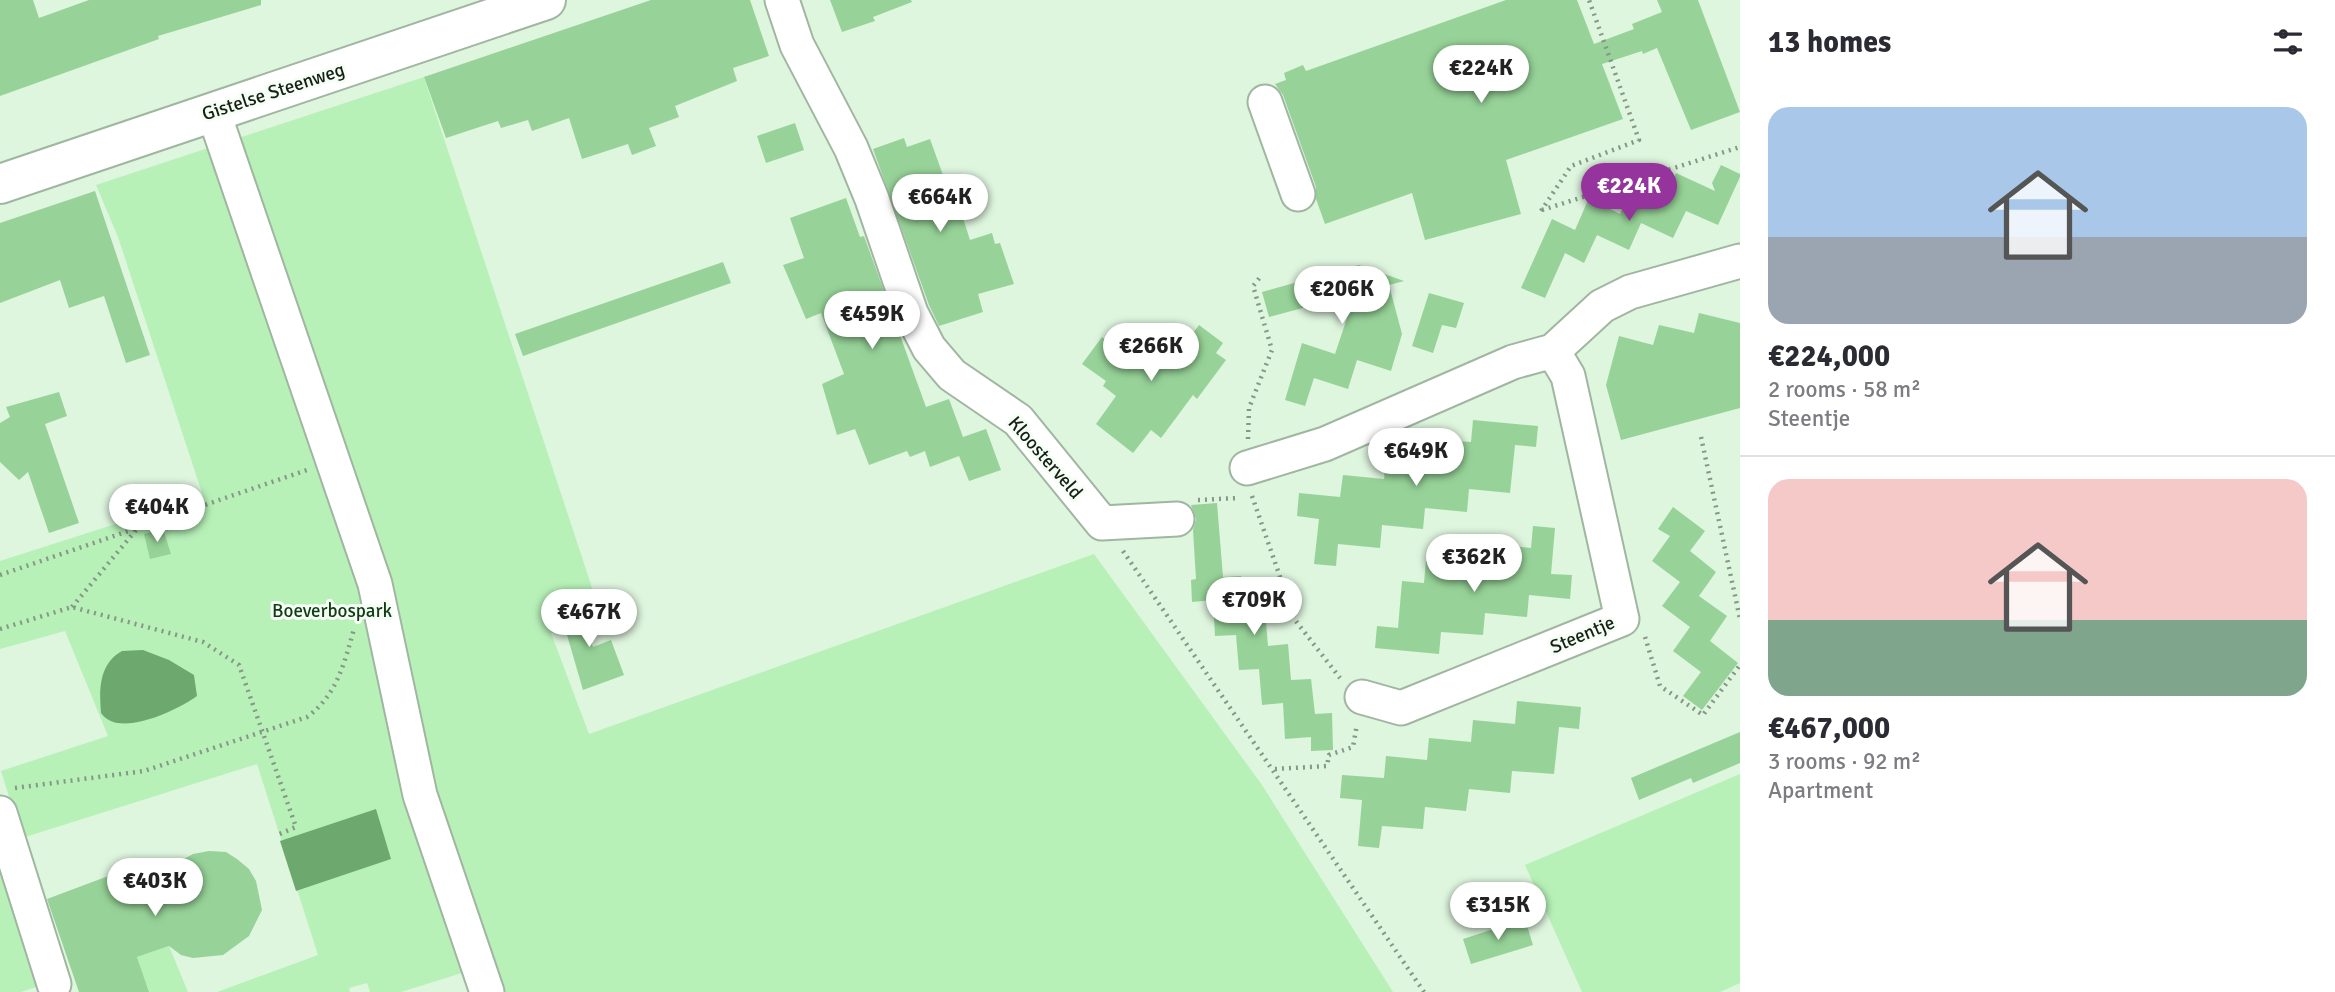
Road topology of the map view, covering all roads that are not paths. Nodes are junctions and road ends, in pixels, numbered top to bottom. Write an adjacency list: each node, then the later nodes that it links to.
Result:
1 (546, 0): 4 (main road, Gistelse Steenweg)
2 (782, 0): 10 (street, Kloosterveld)
3 (1265, 103): 6 (street)
4 (213, 111): 5 (main road, Gistelse Steenweg); 14 (street)
5 (0, 184)
6 (1298, 194)
7 (1740, 261): 8 (street)
8 (1553, 351): 9 (street); 11 (street, Steentje)
9 (1250, 482)
10 (1177, 519)
11 (1362, 697)
12 (7, 800): 13 (street)
13 (54, 984)
14 (487, 992)

